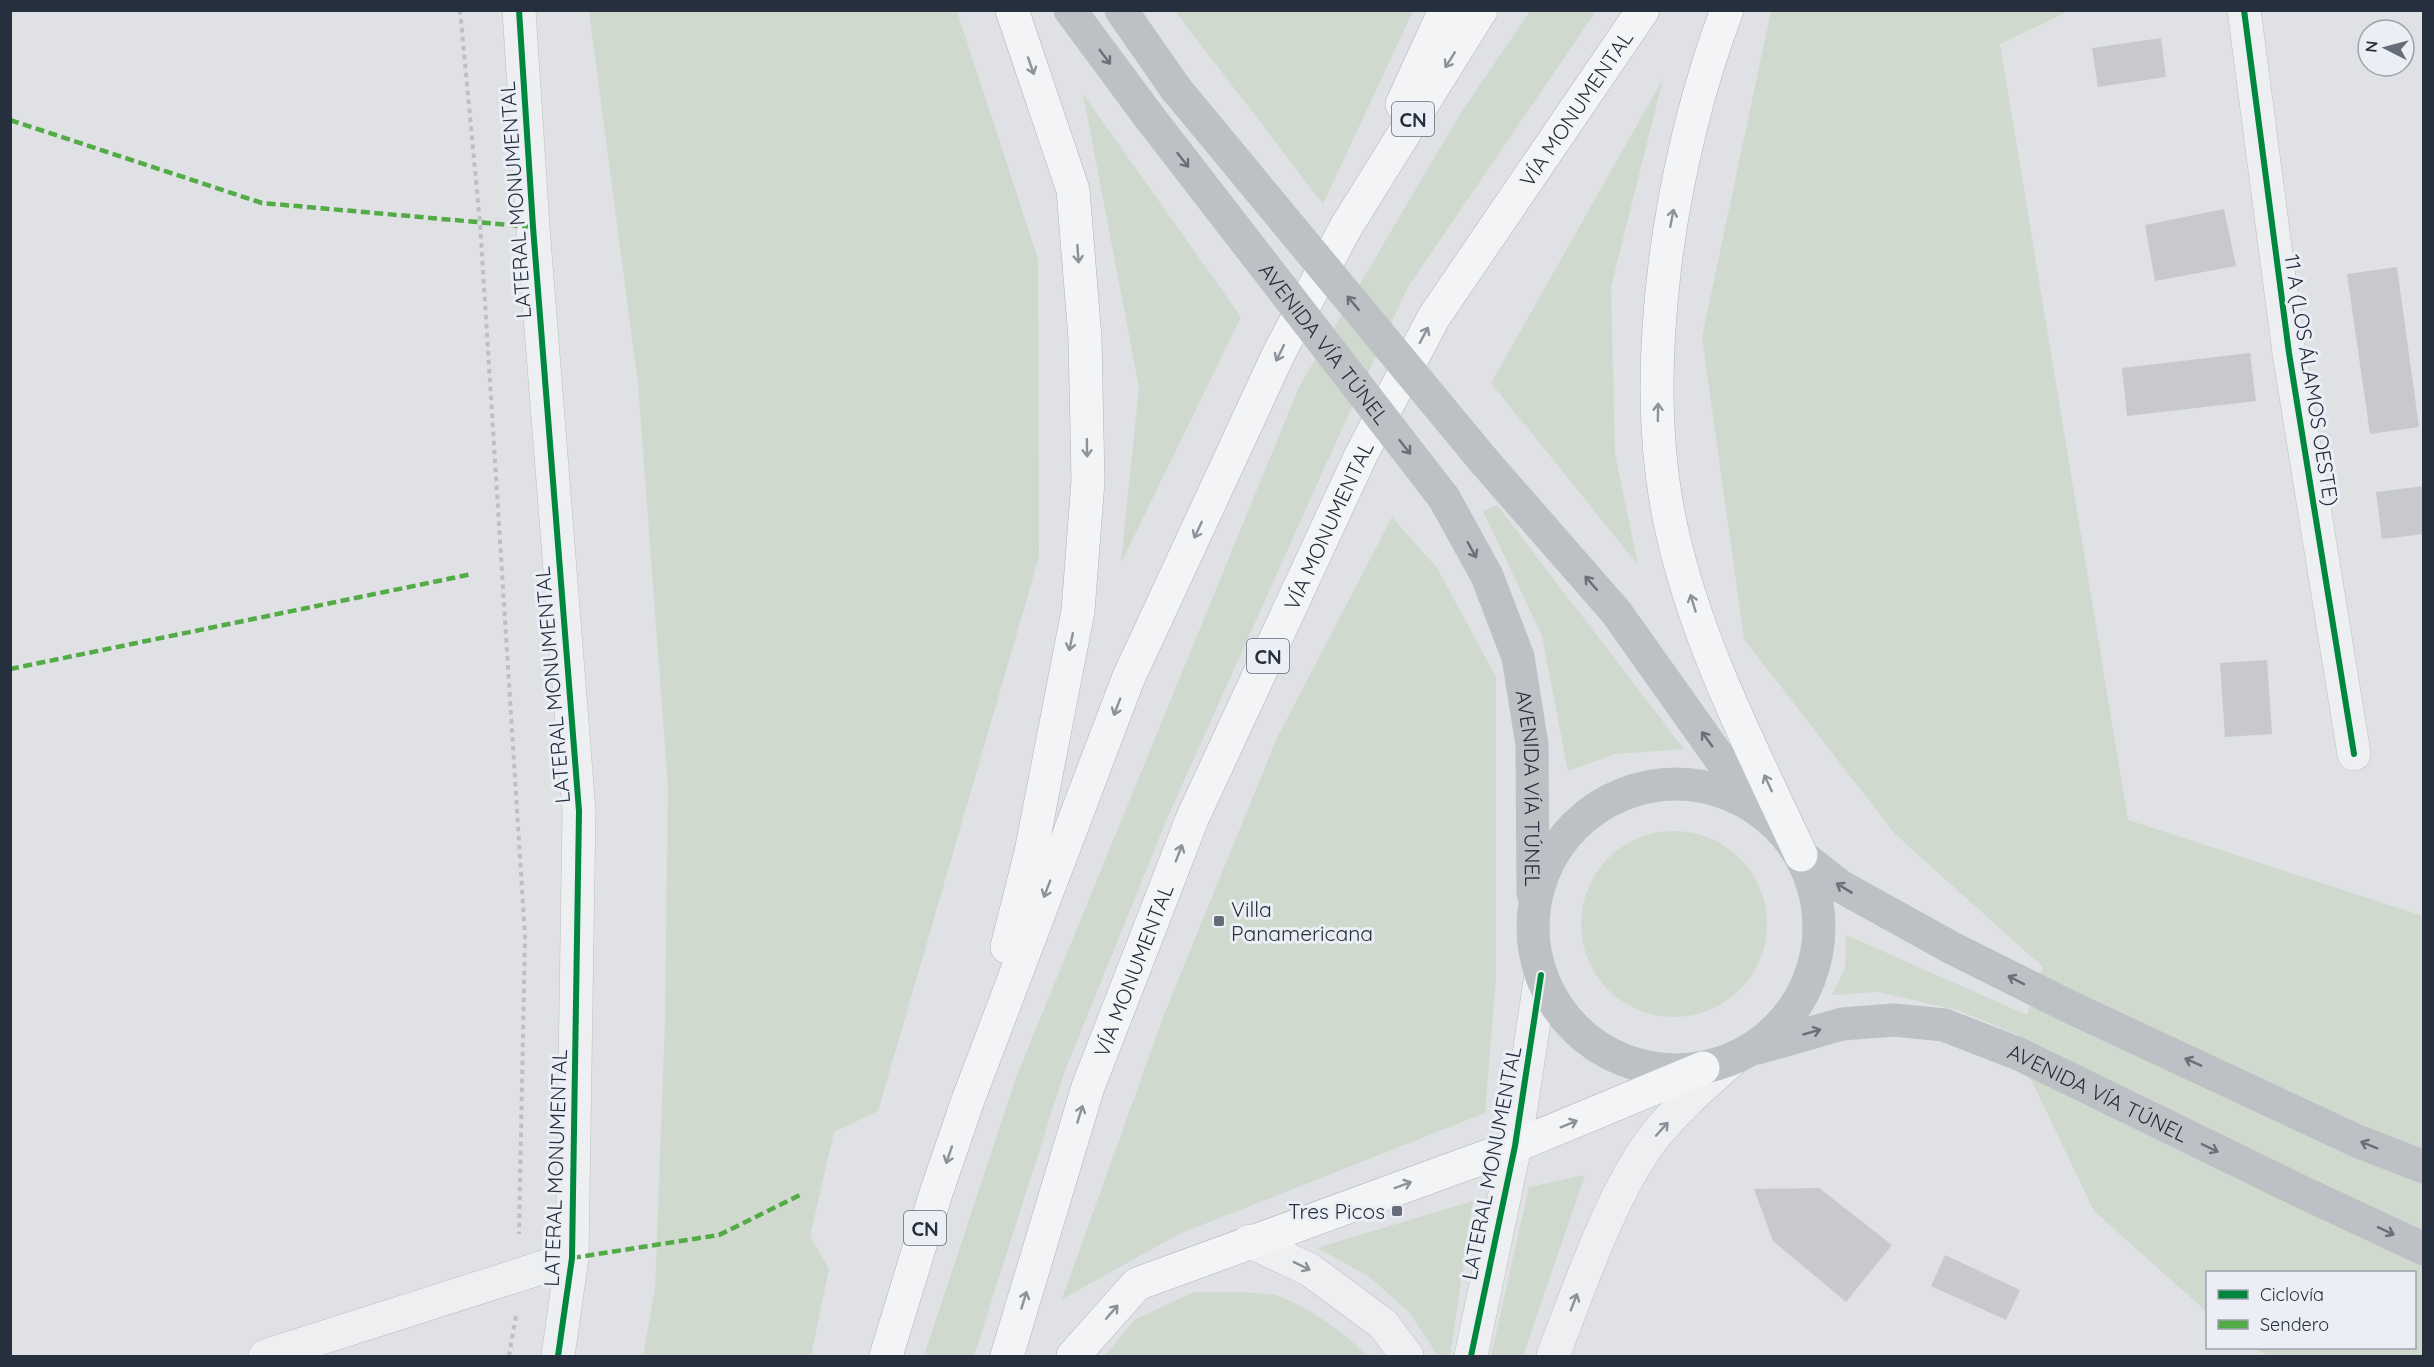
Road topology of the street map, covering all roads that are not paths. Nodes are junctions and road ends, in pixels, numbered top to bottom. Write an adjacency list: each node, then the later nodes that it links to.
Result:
1 (519, 10): 22 (street, LATERAL MONUMENTAL)
2 (1012, 10): 17 (highway, one-way to 17)
3 (1070, 10): 14 (main road, AVENIDA VÍA TÚNEL, one-way to 14, bridge)
4 (1121, 10): 12 (main road, one-way to 4, bridge)
5 (1445, 10): 10 (highway)
6 (1481, 10): 10 (highway, CN, one-way to 10)
7 (1643, 10): 26 (highway, VÍA MONUMENTAL / CN, one-way to 7)
8 (1727, 10): 13 (highway, one-way to 8)
9 (2244, 10): 11 (street, 11 A (LOS ÁLAMOS OESTE))
10 (1346, 227): 17 (highway, CN, one-way to 17)
11 (2354, 754)
12 (1753, 805): 13 (main road); 14 (main road)
13 (1801, 855): 16 (main road); 19 (main road, one-way to 13)
14 (1533, 918): 15 (main road, AVENIDA VÍA TÚNEL)
15 (1541, 975): 16 (main road, AVENIDA VÍA TÚNEL); 18 (street, LATERAL MONUMENTAL)
16 (1730, 1058): 18 (highway, one-way to 16); 21 (main road, AVENIDA VÍA TÚNEL, one-way to 21); 30 (street, one-way to 16)
17 (968, 1100): 25 (highway, CN, one-way to 25)
18 (1515, 1146): 20 (highway, one-way to 18); 29 (street, LATERAL MONUMENTAL)
19 (2424, 1167)
20 (1249, 1240): 27 (highway, one-way to 20); 28 (street, one-way to 28)
21 (2424, 1249)
22 (572, 1258): 23 (street); 24 (street, LATERAL MONUMENTAL)
23 (265, 1356)
24 (558, 1356)
25 (886, 1356)
26 (1007, 1356)
27 (1073, 1356)
28 (1407, 1356)
29 (1471, 1356)
30 (1553, 1356)

